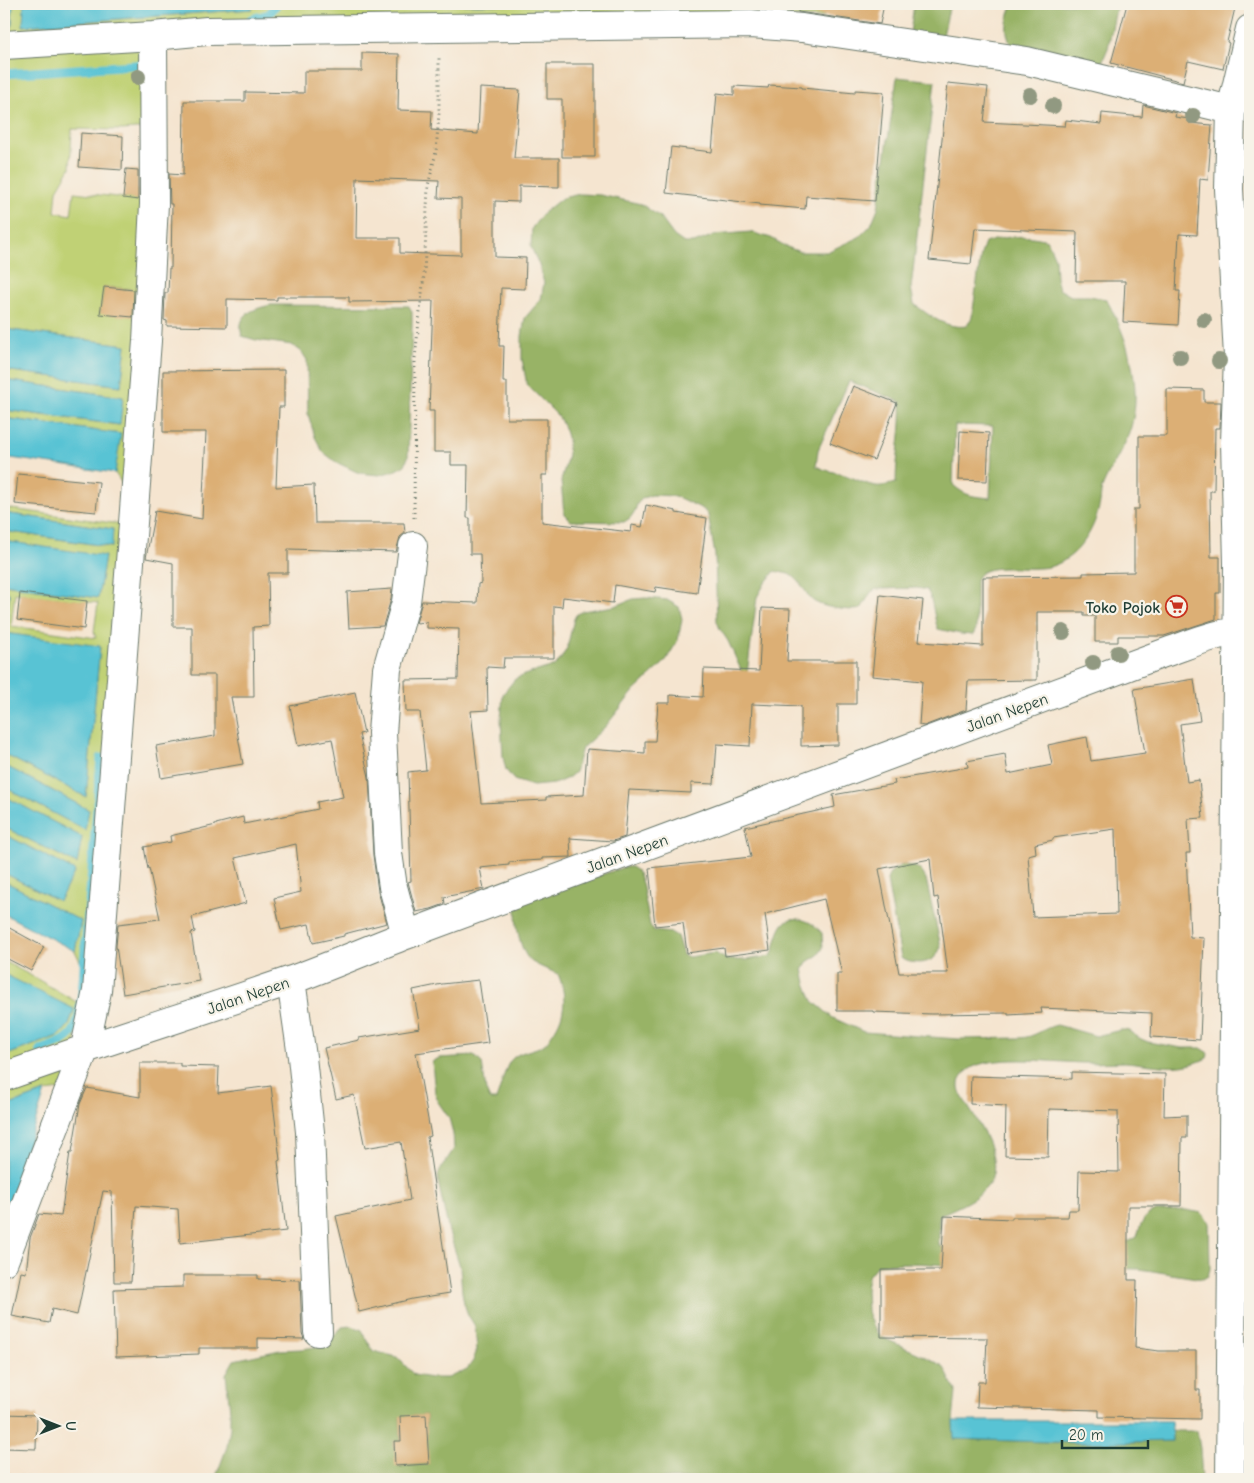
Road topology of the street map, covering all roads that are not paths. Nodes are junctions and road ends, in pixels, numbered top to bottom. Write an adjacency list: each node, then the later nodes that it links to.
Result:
1 (1250, 29): 4 (street)
2 (153, 36): 3 (street); 4 (street); 9 (street)
3 (4, 45)
4 (1239, 99): 6 (street)
5 (413, 546): 7 (street)
6 (1244, 631): 7 (street, Jalan Nepen); 10 (street)
7 (406, 935): 8 (street, Jalan Nepen)
8 (291, 980): 9 (street, Jalan Nepen); 14 (street)
9 (85, 1048): 11 (street, Jalan Nepen); 12 (street)
10 (1242, 1064): 13 (street)
11 (4, 1077)
12 (4, 1261)
13 (1241, 1289): 15 (street)
14 (318, 1332)
15 (1230, 1479)

